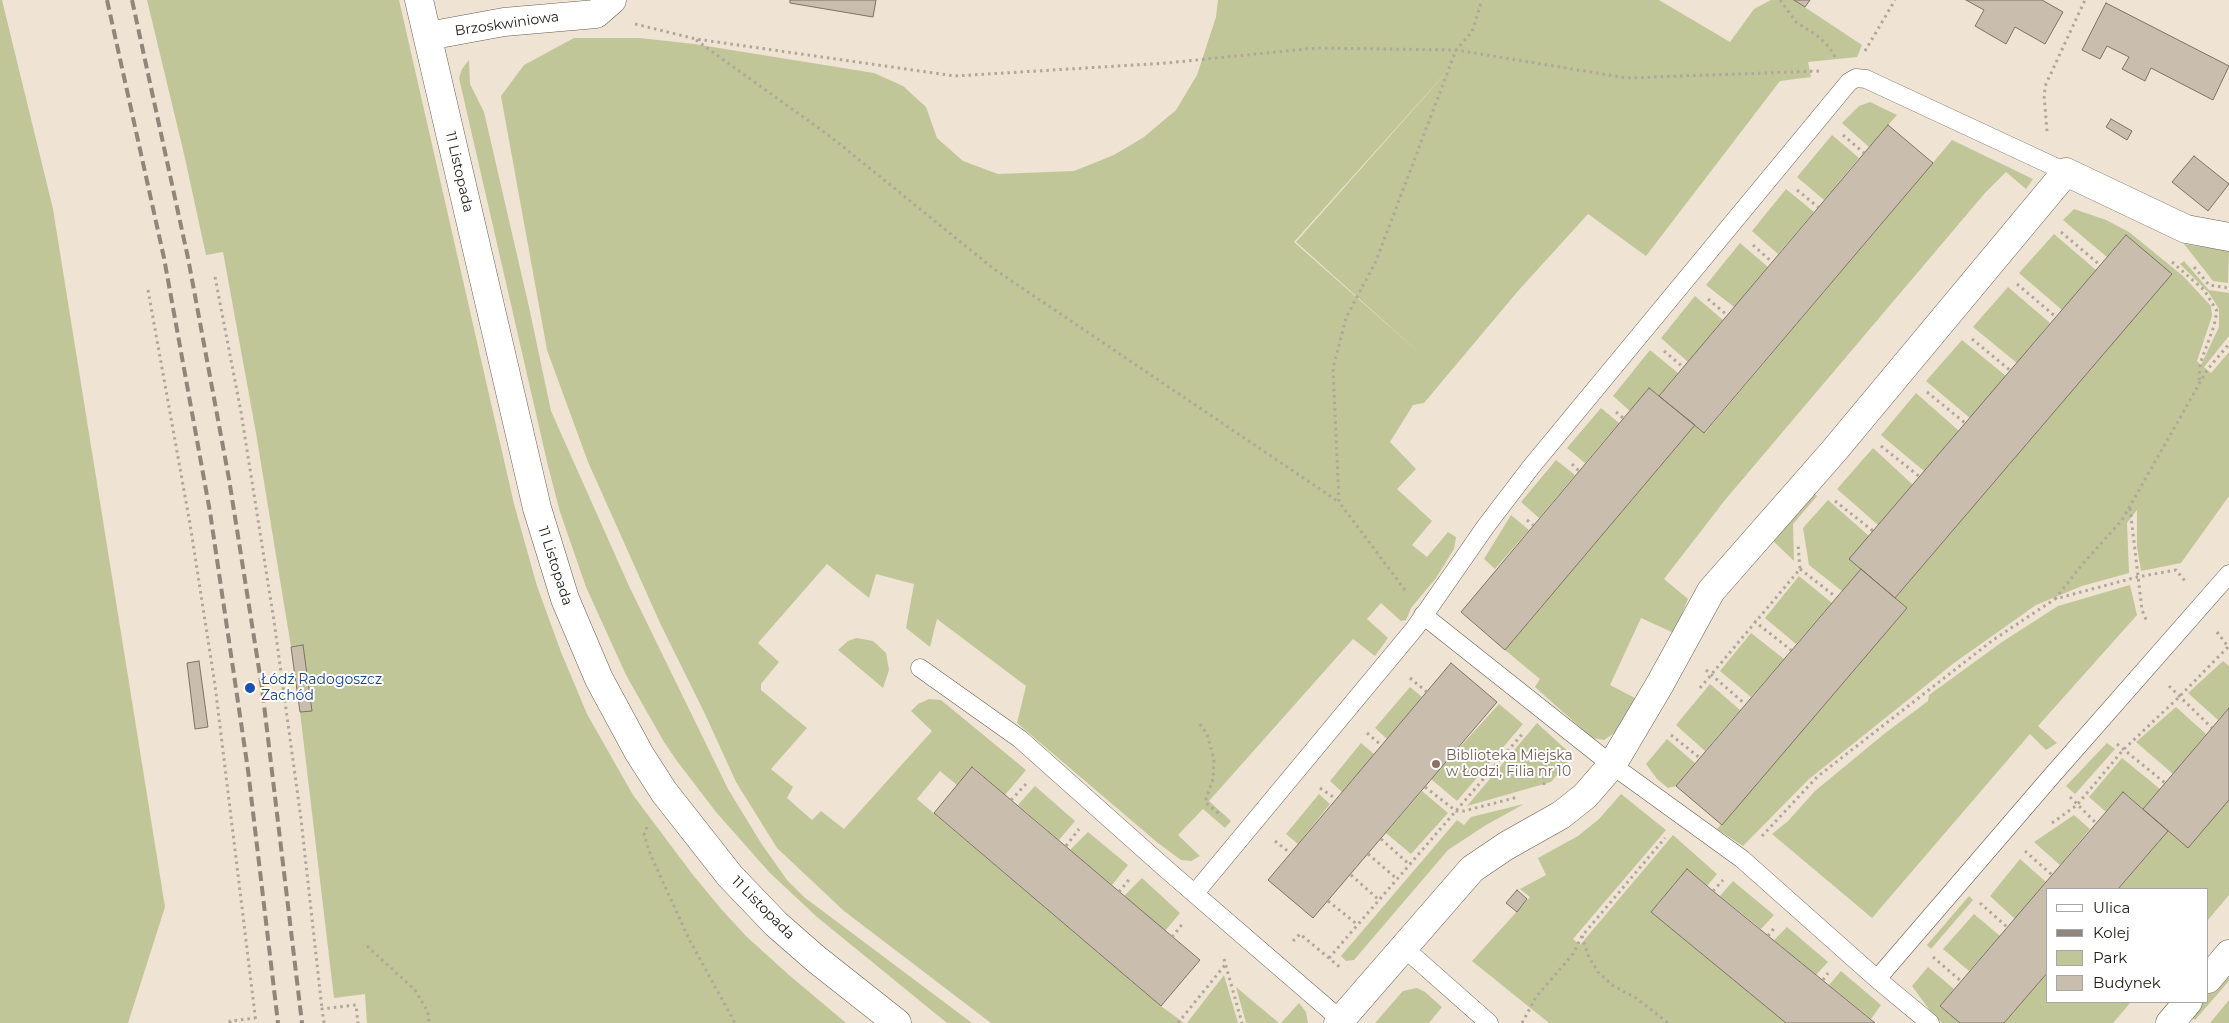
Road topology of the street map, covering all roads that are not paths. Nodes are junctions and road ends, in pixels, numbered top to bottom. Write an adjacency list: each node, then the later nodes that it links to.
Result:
1 (419, 0): 3 (street, 11 Listopada)
2 (604, 7): 3 (street, Brzoskwiniowa)
3 (428, 36): 17 (street, 11 Listopada)
4 (2066, 172): 5 (street); 7 (lane); 9 (street)
5 (2229, 237)
6 (2229, 574): 14 (lane)
7 (1423, 615): 9 (lane); 10 (lane)
8 (920, 668): 10 (lane)
9 (1612, 765): 11 (street); 14 (lane)
10 (1195, 892): 16 (lane)
11 (1403, 947): 16 (street); 18 (lane)
12 (2229, 954): 13 (street)
13 (2209, 977)
14 (1877, 979): 19 (lane)
15 (2187, 1003): 20 (street)
16 (1340, 1021)
17 (897, 1023)
18 (1489, 1023)
19 (1930, 1023)
20 (2170, 1023)

